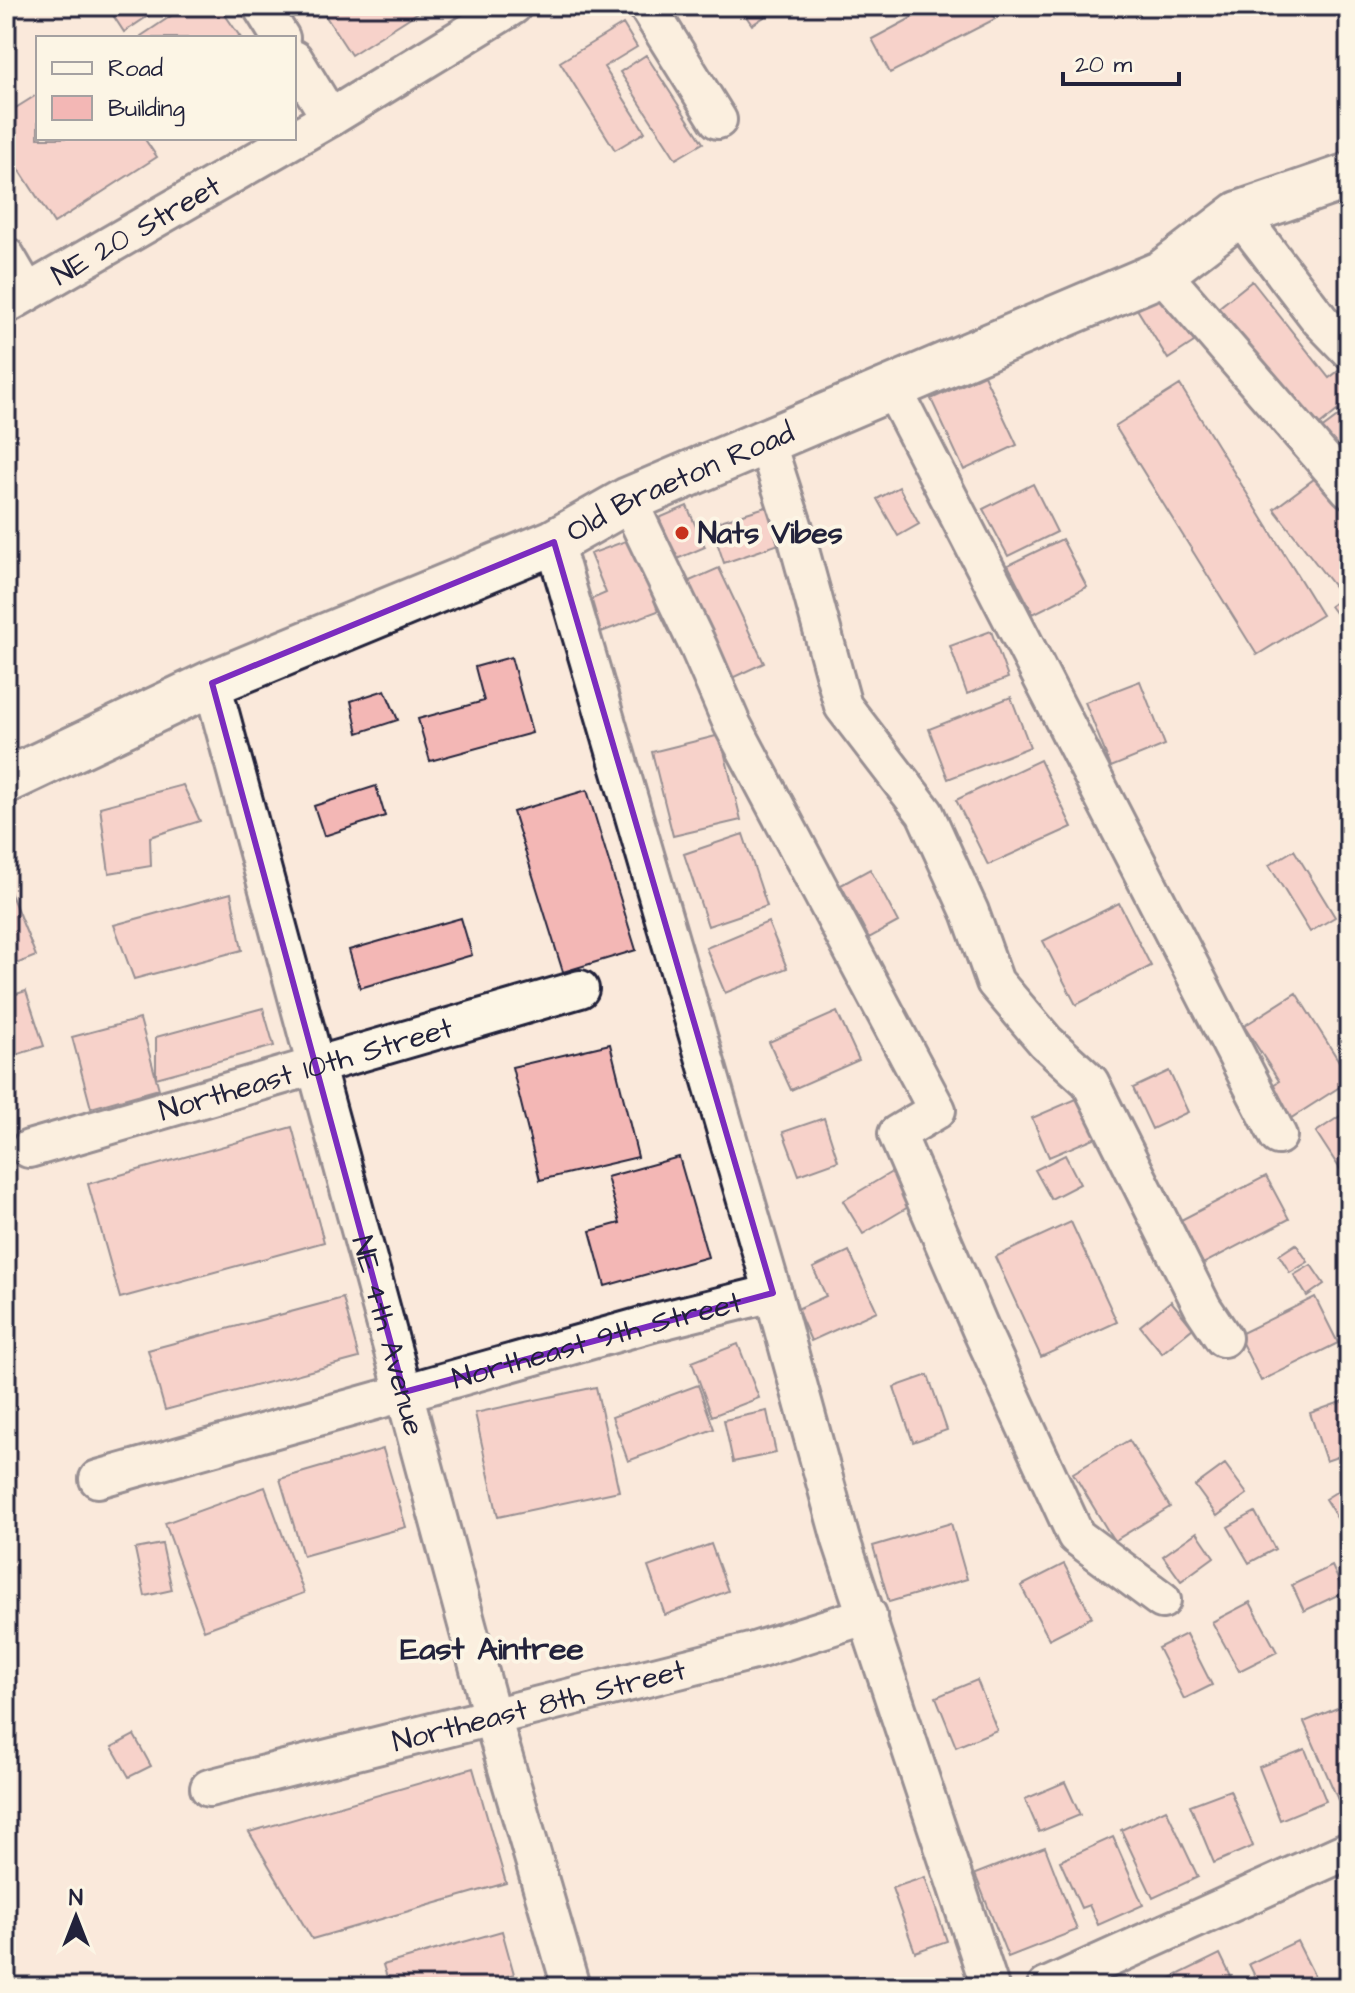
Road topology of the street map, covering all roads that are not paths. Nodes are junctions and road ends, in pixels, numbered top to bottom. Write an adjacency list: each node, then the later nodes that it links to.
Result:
1 (261, 6): 4 (street)
2 (513, 6): 6 (street, NE 20 Street)
3 (647, 6): 7 (street)
4 (280, 36)
5 (296, 62): 6 (street)
6 (330, 118): 8 (street, NE 20 Street)
7 (718, 120)
8 (296, 138)
9 (292, 140): 14 (street, NE 20 Street)
10 (1349, 176): 11 (street, Old Braeton Road)
11 (1239, 214): 13 (street, Old Braeton Road); 15 (street)
12 (6, 256): 14 (street)
13 (1162, 273): 16 (street, Old Braeton Road); 18 (street)
14 (17, 298)
15 (1349, 350)
16 (892, 387): 17 (street, Old Braeton Road); 25 (street)
17 (766, 441): 19 (street, Old Braeton Road); 28 (street)
18 (1349, 489)
19 (628, 500): 20 (street, Old Braeton Road); 31 (street)
20 (554, 542): 21 (street, Old Braeton Road); 27 (street)
21 (212, 683): 22 (street, Old Braeton Road); 24 (street, NE 4th Avenue)
22 (6, 781)
23 (580, 989): 24 (street, Northeast 10th Street)
24 (316, 1066): 26 (street, Northeast 10th Street); 29 (street, NE 4th Avenue)
25 (1278, 1136)
26 (29, 1149)
27 (773, 1293): 29 (street, Northeast 9th Street); 32 (street)
28 (1223, 1338)
29 (404, 1392): 30 (street, Northeast 9th Street); 33 (street, NE 4th Avenue)
30 (98, 1479)
31 (1162, 1600)
32 (868, 1615): 33 (street, Northeast 8th Street); 37 (street)
33 (492, 1717): 34 (street, Northeast 8th Street); 36 (street, NE 4th Avenue)
34 (209, 1788)
35 (1349, 1850): 38 (street)
36 (571, 1987)
37 (990, 1987)
38 (1046, 1987)

